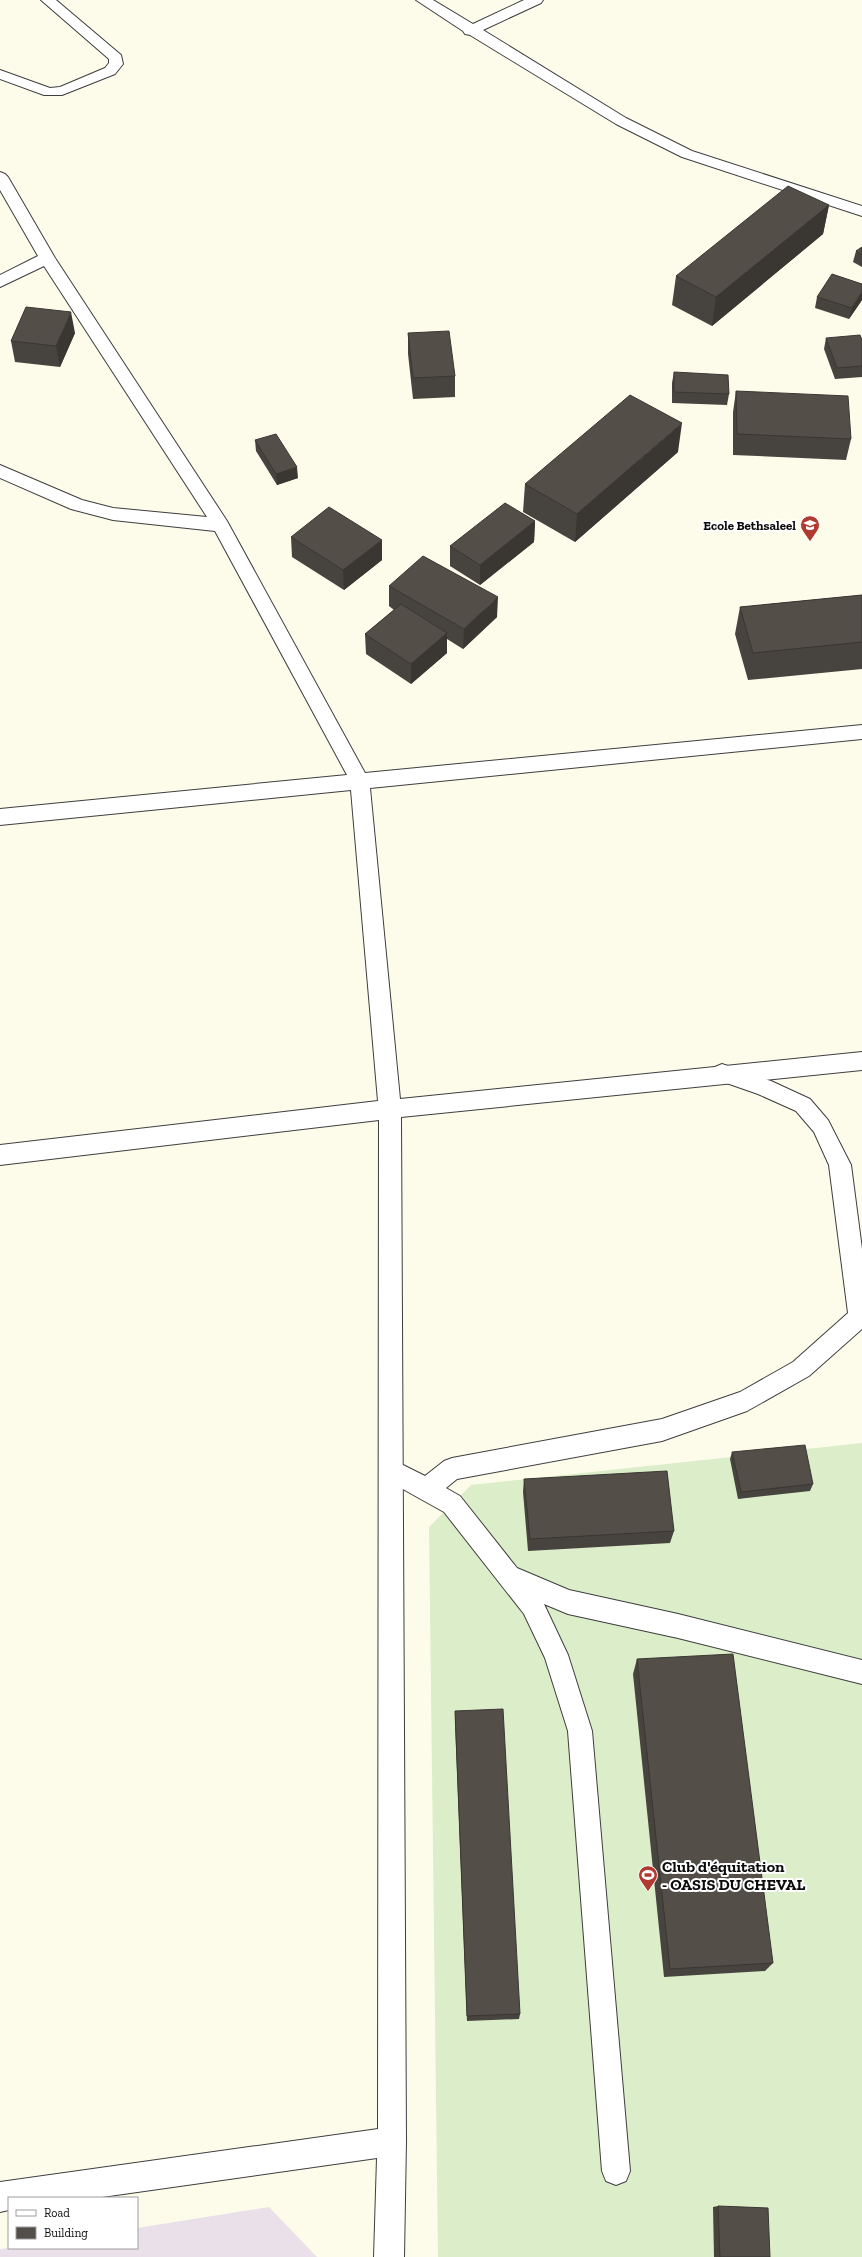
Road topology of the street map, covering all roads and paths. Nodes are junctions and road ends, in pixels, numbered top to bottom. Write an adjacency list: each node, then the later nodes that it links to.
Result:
1 (48, 0): 5 (lane)
2 (423, 0): 4 (street)
3 (536, 0): 4 (street)
4 (470, 31): 7 (street)
5 (0, 74)
6 (0, 177): 8 (street)
7 (862, 211)
8 (47, 258): 9 (street); 11 (street)
9 (0, 282)
10 (0, 471): 11 (street)
11 (221, 525): 13 (street)
12 (862, 732): 13 (street)
13 (360, 782): 14 (street); 17 (street)
14 (0, 817)
15 (862, 1061): 16 (street)
16 (722, 1073): 17 (street); 19 (lane)
17 (390, 1109): 18 (street); 20 (street)
18 (0, 1155)
19 (861, 1316): 21 (lane)
20 (390, 1470): 21 (lane); 24 (street)
21 (426, 1489): 22 (lane)
22 (509, 1576): 23 (lane); 25 (lane)
23 (862, 1672)
24 (392, 2140): 26 (street); 27 (street)
25 (616, 2171)
26 (0, 2197)
27 (389, 2257)

